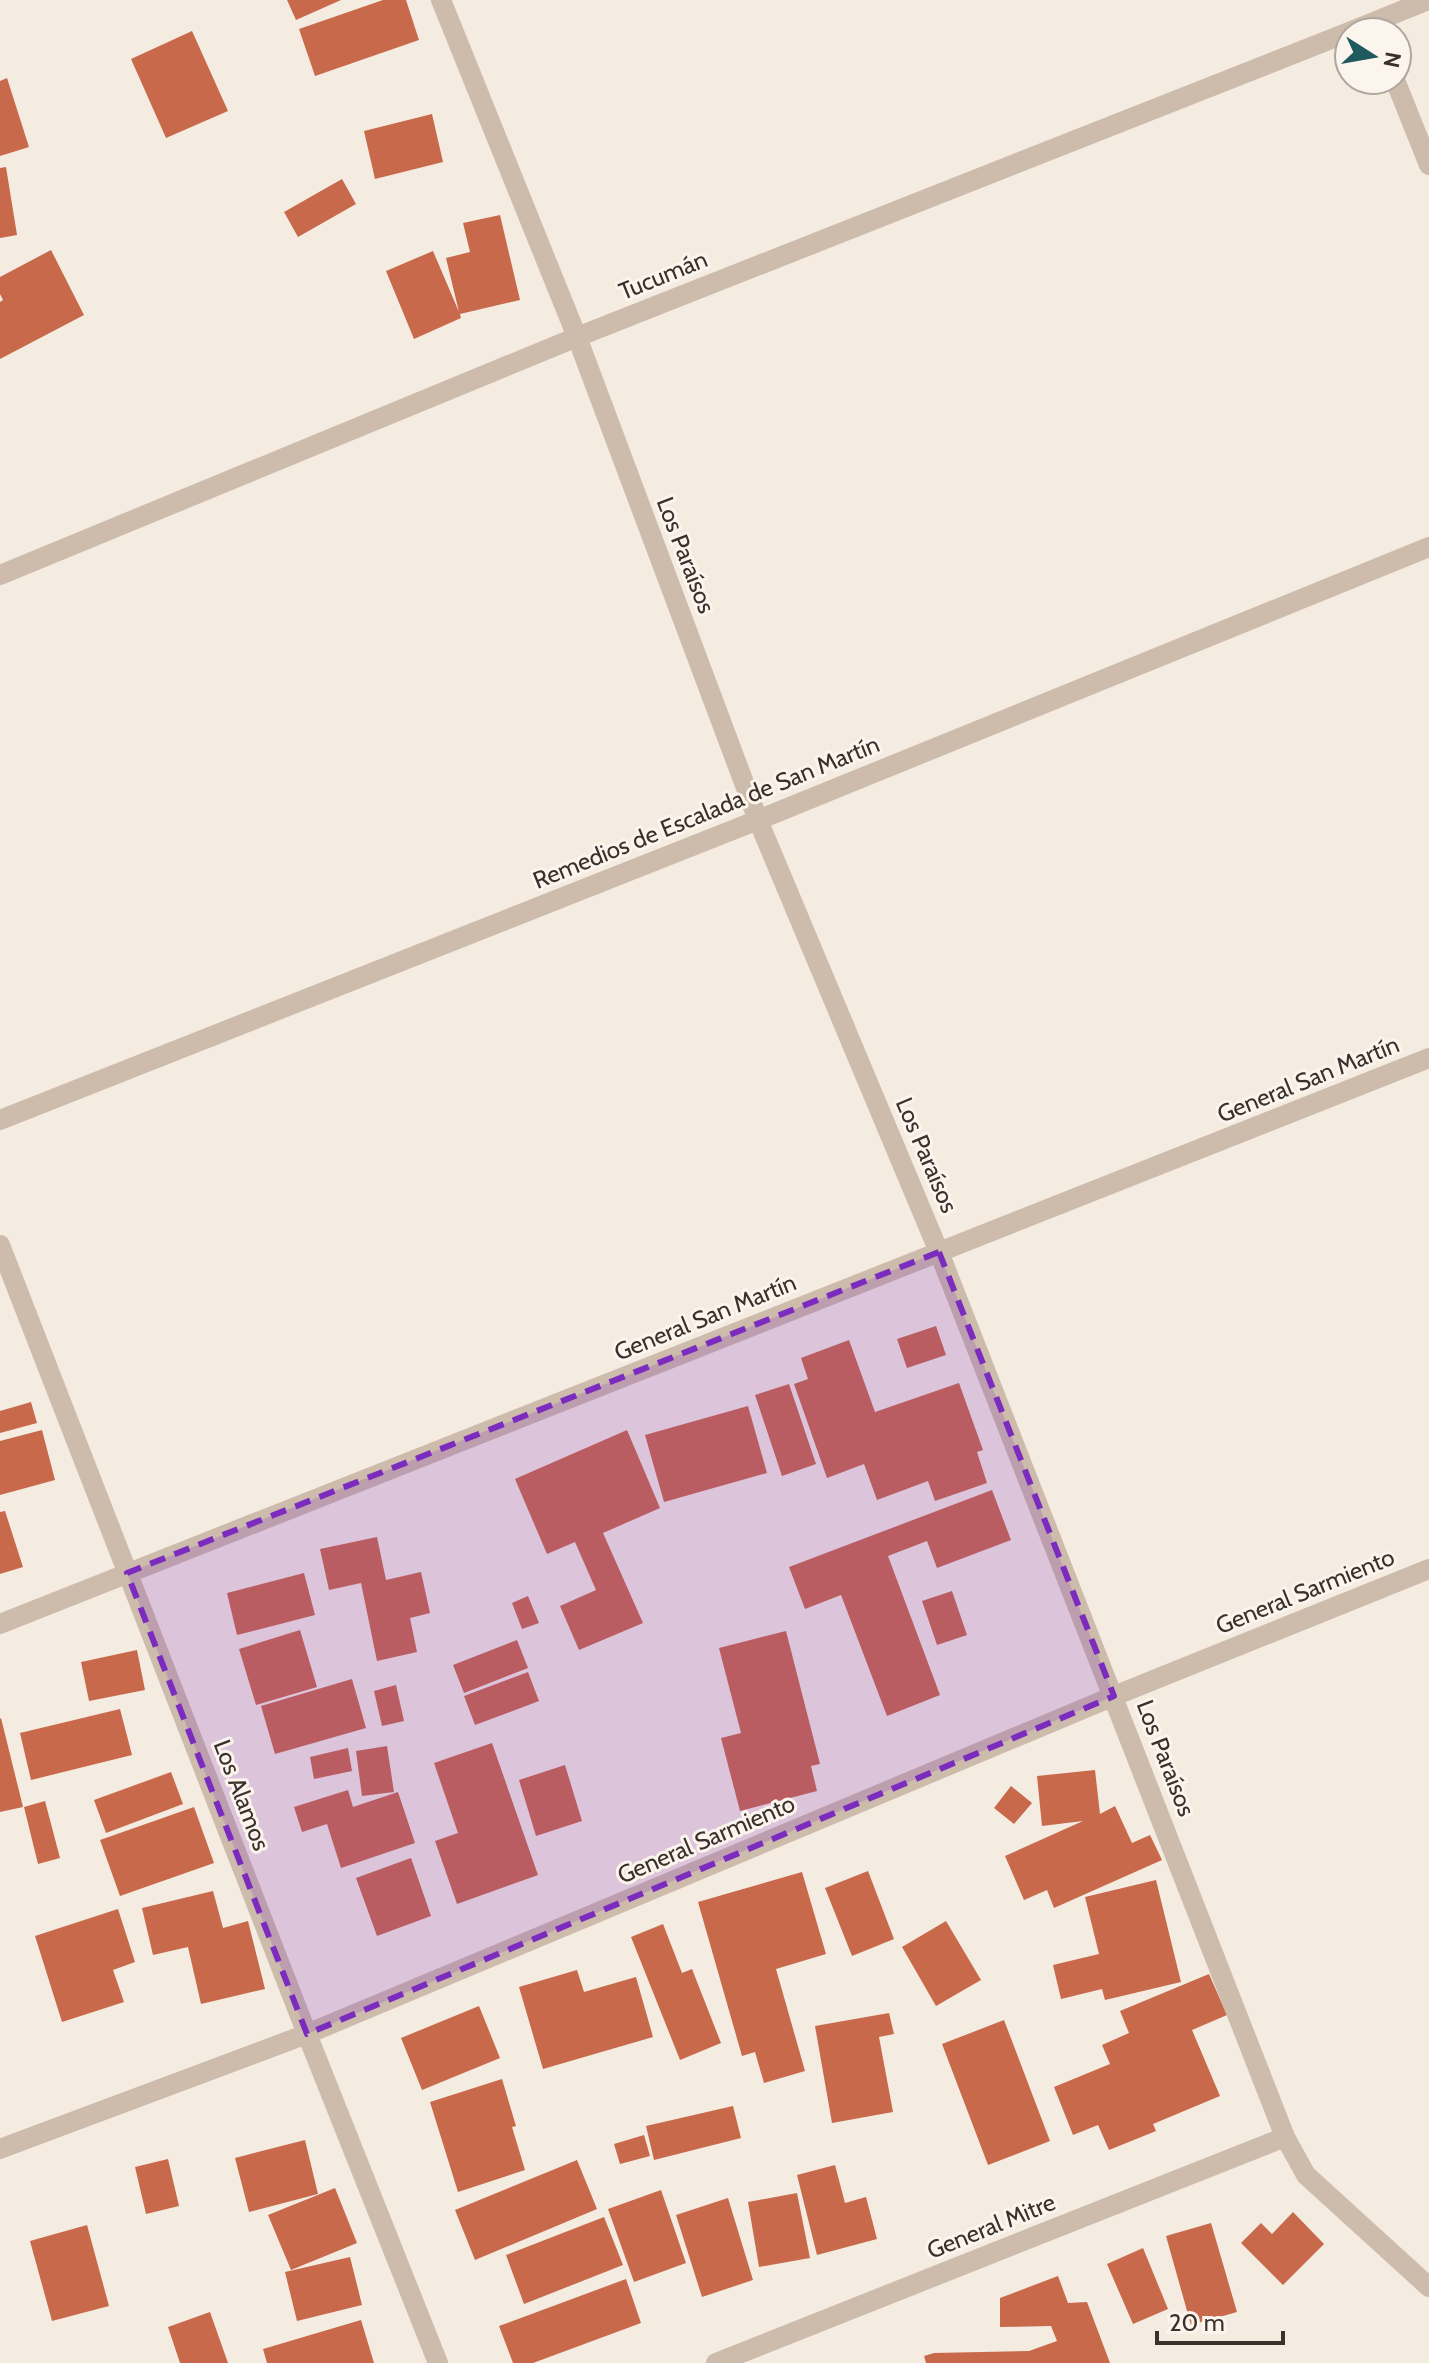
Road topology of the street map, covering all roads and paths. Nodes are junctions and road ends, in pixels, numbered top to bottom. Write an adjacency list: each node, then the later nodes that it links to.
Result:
1 (441, 0): 7 (street, Los Paraísos)
2 (1428, 0): 3 (street, Tucumán)
3 (1397, 16)
4 (1333, 38): 7 (street, Tucumán)
5 (1401, 96): 6 (street)
6 (1429, 165)
7 (577, 337): 9 (street, Tucumán); 10 (street, Los Paraísos)
8 (1429, 547): 10 (street, Remedios de Escalada de San Martín)
9 (0, 575)
10 (758, 820): 12 (street, Remedios de Escalada de San Martín); 14 (street, Los Paraísos)
11 (1429, 1058): 14 (street, General San Martín)
12 (0, 1120)
13 (0, 1245): 16 (street, Los Alamos)
14 (939, 1252): 16 (street, General San Martín); 18 (street, Los Paraísos)
15 (1429, 1569): 18 (street, General Sarmiento)
16 (127, 1573): 17 (street, General San Martín); 19 (street, Los Alamos)
17 (0, 1624)
18 (1114, 1696): 19 (street, General Sarmiento); 20 (street, Los Paraísos)
19 (307, 2034): 21 (street, General Sarmiento); 23 (street, Los Alamos)
20 (1285, 2137): 22 (street, Los Paraísos); 24 (street, General Mitre)
21 (0, 2149)
22 (1429, 2287)
23 (438, 2363)
24 (716, 2363)

